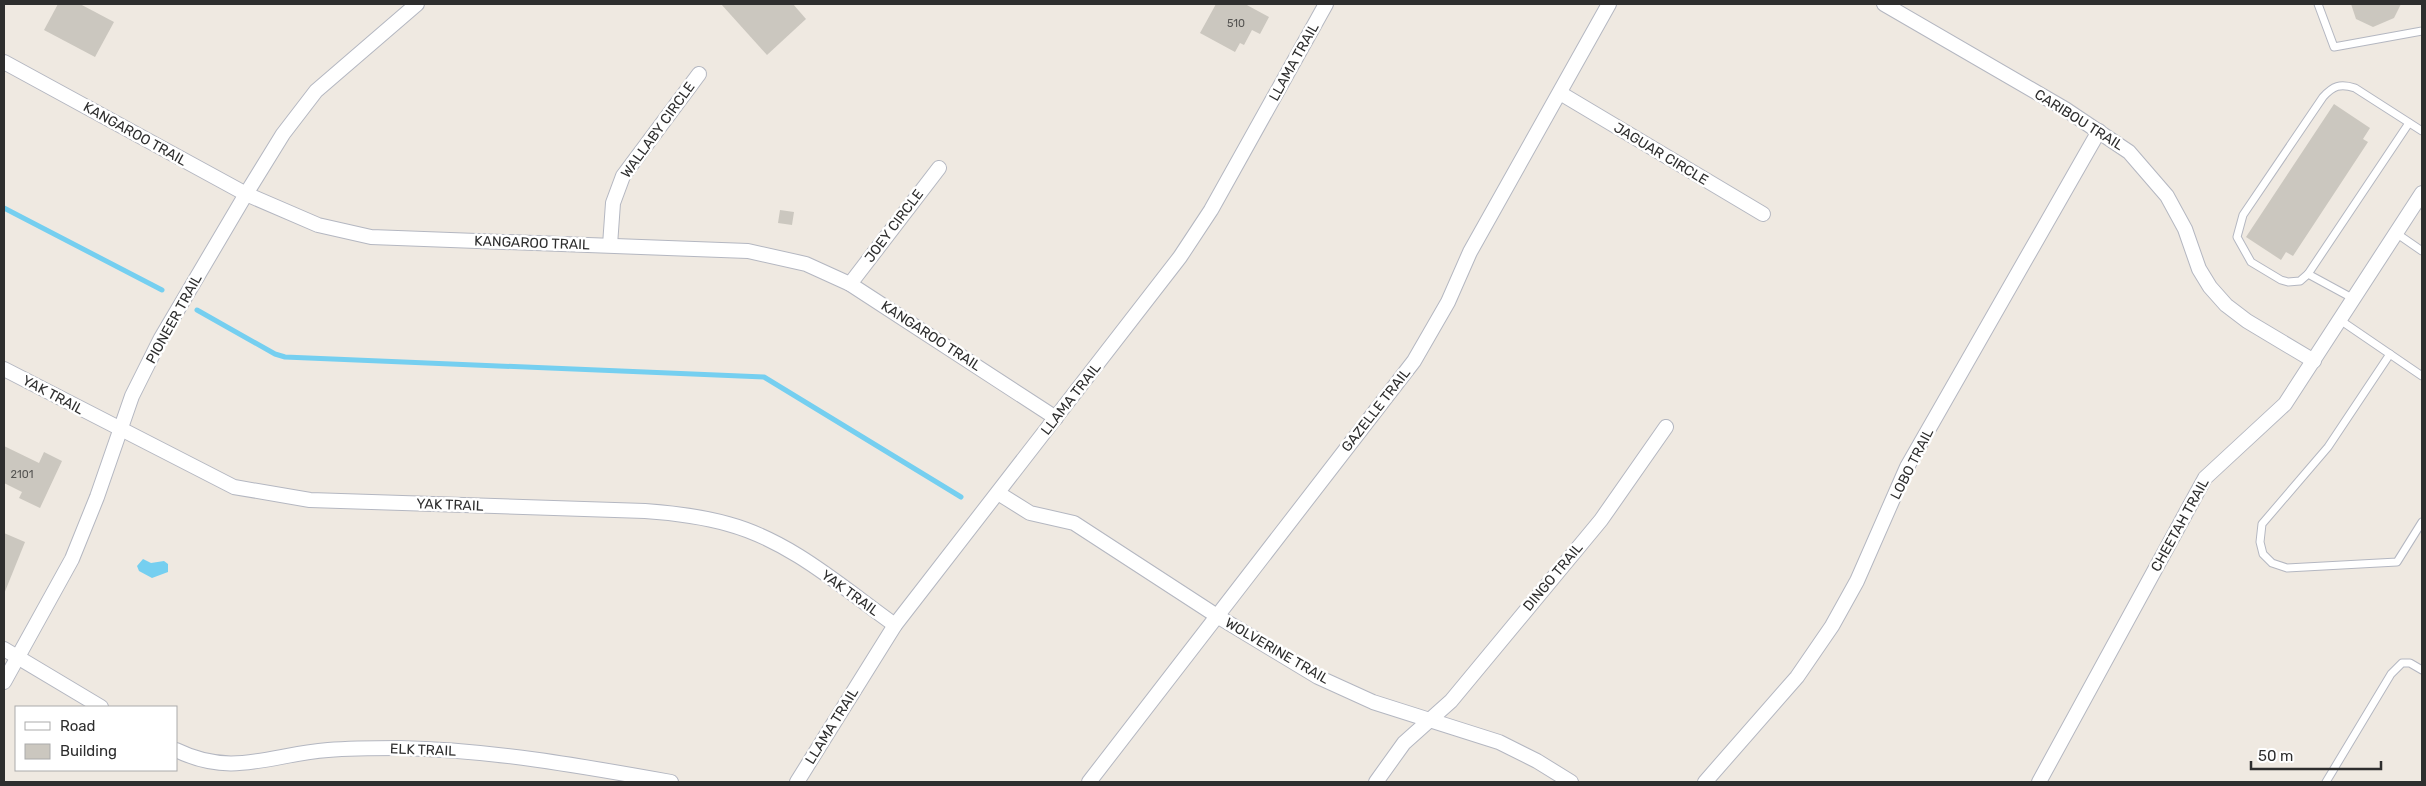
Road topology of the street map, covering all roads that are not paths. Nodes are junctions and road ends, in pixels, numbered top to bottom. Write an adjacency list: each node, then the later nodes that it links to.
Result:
1 (417, 4): 15 (street, PIONEER TRAIL)
2 (1326, 4): 28 (street, LLAMA TRAIL)
3 (1609, 4): 9 (street, GAZELLE TRAIL)
4 (1884, 4): 11 (street, CARIBOU TRAIL)
5 (2318, 4): 6 (lane)
6 (2422, 31)
7 (4, 62): 15 (street, KANGAROO TRAIL)
8 (699, 74): 18 (street, WALLABY CIRCLE)
9 (1560, 93): 16 (street, JAGUAR CIRCLE); 33 (street, GAZELLE TRAIL)
10 (2409, 123): 12 (lane); 20 (lane); 20 (lane)
11 (2099, 131): 25 (street, CARIBOU TRAIL); 47 (street, LOBO TRAIL)
12 (2422, 131)
13 (938, 168): 21 (street, JOEY CIRCLE)
14 (2422, 193): 17 (street, CHEETAH TRAIL)
15 (246, 194): 18 (street, KANGAROO TRAIL); 30 (street, PIONEER TRAIL)
16 (1762, 214)
17 (2396, 234): 19 (lane); 22 (street, CHEETAH TRAIL)
18 (610, 245): 21 (street, KANGAROO TRAIL)
19 (2422, 251)
20 (2308, 274): 22 (lane)
21 (850, 284): 28 (street, KANGAROO TRAIL)
22 (2354, 299): 23 (street, CHEETAH TRAIL)
23 (2340, 320): 24 (lane); 25 (street, CHEETAH TRAIL)
24 (2390, 354): 27 (lane); 32 (lane)
25 (2314, 362): 48 (street, CHEETAH TRAIL)
26 (4, 369): 30 (street, YAK TRAIL)
27 (2422, 376)
28 (1056, 418): 31 (street, LLAMA TRAIL)
29 (1666, 428): 40 (street, DINGO TRAIL)
30 (120, 430): 34 (street, YAK TRAIL); 36 (street, PIONEER TRAIL)
31 (998, 493): 33 (street, WOLVERINE TRAIL); 34 (street, LLAMA TRAIL)
32 (2422, 522)
33 (1217, 616): 40 (street, WOLVERINE TRAIL); 44 (street, GAZELLE TRAIL)
34 (895, 626): 43 (street, LLAMA TRAIL)
35 (4, 649): 36 (street)
36 (17, 658): 38 (street, PIONEER TRAIL); 39 (street)
37 (2422, 670): 49 (lane)
38 (4, 682)
39 (99, 706)
40 (1431, 719): 45 (street, DINGO TRAIL); 46 (street, WOLVERINE TRAIL)
41 (178, 751): 42 (street, ELK TRAIL)
42 (671, 782)
43 (797, 782)
44 (1088, 782)
45 (1376, 782)
46 (1571, 782)
47 (1705, 782)
48 (2039, 782)
49 (2326, 782)

